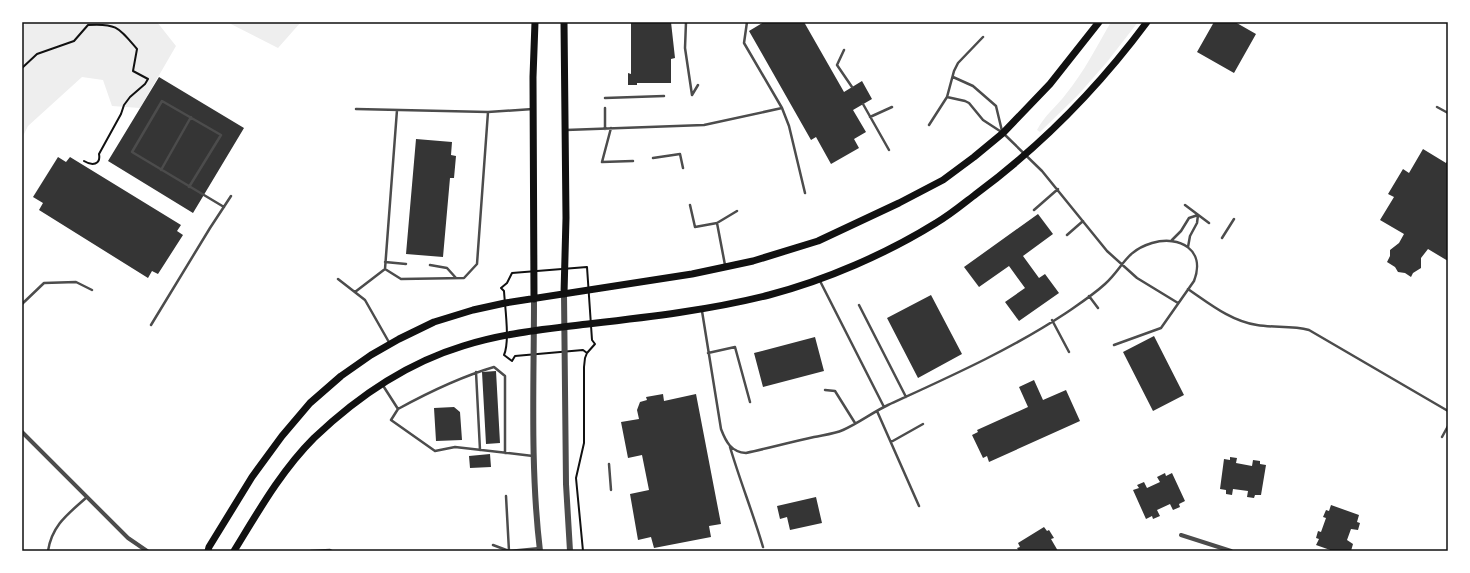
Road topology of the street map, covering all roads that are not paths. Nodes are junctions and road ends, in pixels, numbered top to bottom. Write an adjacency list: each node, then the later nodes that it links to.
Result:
1 (535, 22): 21 (main road)
2 (564, 22): 30 (main road)
3 (686, 22): 10 (lane)
4 (747, 22): 19 (lane)
5 (1099, 22): 31 (main road)
6 (1147, 22): 33 (main road)
7 (983, 37): 9 (lane)
8 (844, 50): 11 (lane)
9 (953, 77): 13 (lane); 31 (lane)
10 (698, 85)
11 (852, 87)
12 (664, 96): 14 (lane)
13 (947, 97): 27 (lane); 31 (lane)
14 (605, 98)
15 (862, 104): 25 (lane)
16 (892, 106): 25 (lane)
17 (1437, 107): 24 (lane)
18 (605, 108): 29 (lane)
19 (782, 108): 28 (lane); 40 (lane)
20 (356, 109): 22 (lane)
21 (534, 109): 23 (lane); 70 (main road)
22 (396, 110): 23 (lane); 56 (lane)
23 (488, 112): 62 (lane)
24 (1448, 113)
25 (870, 117): 32 (lane)
26 (191, 118): 37 (lane); 37 (lane); 38 (lane)
27 (929, 125)
28 (611, 128): 29 (lane); 35 (lane)
29 (605, 129): 30 (lane)
30 (566, 130): 68 (main road)
31 (1003, 133): 33 (lane); 60 (main road)
32 (889, 150)
33 (1027, 155): 39 (lane); 64 (main road)
34 (653, 158): 36 (lane)
35 (633, 161)
36 (683, 168)
37 (161, 170): 38 (lane)
38 (190, 187): 44 (lane)
39 (1058, 189): 45 (lane); 49 (lane)
40 (805, 193)
41 (231, 196): 44 (lane)
42 (690, 205): 50 (lane)
43 (1185, 205): 47 (lane)
44 (224, 207): 77 (lane)
45 (1034, 210)
46 (737, 211): 50 (lane)
47 (1198, 215): 51 (lane); 54 (lane); 55 (lane)
48 (1234, 219): 53 (lane)
49 (1083, 221): 52 (lane); 59 (lane)
50 (717, 223): 60 (lane)
51 (1209, 223)
52 (1067, 235)
53 (1222, 238)
54 (1172, 240): 55 (lane); 59 (lane)
55 (1188, 247): 65 (lane)
56 (385, 262): 57 (lane); 61 (lane)
57 (406, 264)
58 (430, 265): 62 (lane)
59 (1122, 265): 69 (lane); 71 (lane)
60 (725, 267): 68 (main road)
61 (385, 269): 62 (lane); 67 (lane)
62 (456, 278)
63 (338, 279): 67 (lane)
64 (818, 279): 74 (main road); 89 (lane)
65 (1188, 289): 71 (lane); 92 (lane)
66 (92, 290): 72 (lane)
67 (355, 292): 80 (lane)
68 (564, 294): 70 (main road); 78 (street)
69 (1088, 296): 75 (lane); 76 (lane)
70 (534, 299): 79 (street); 80 (main road)
71 (1178, 303): 81 (lane)
72 (22, 304)
73 (859, 305): 87 (lane)
74 (701, 308): 78 (main road); 83 (lane)
75 (1098, 308)
76 (1052, 320): 82 (lane); 87 (lane)
77 (151, 325)
78 (564, 327): 79 (main road); 119 (street)
79 (534, 331): 85 (main road); 102 (street)
80 (390, 344): 114 (main road)
81 (1114, 345)
82 (1069, 352)
83 (708, 353): 88 (lane); 99 (lane)
84 (476, 372): 90 (lane); 100 (lane); 101 (lane)
85 (382, 384): 90 (lane); 115 (main road)
86 (825, 390): 93 (lane)
87 (906, 397): 89 (lane)
88 (750, 402)
89 (884, 407): 91 (lane)
90 (398, 409): 100 (lane)
91 (877, 411): 93 (lane); 98 (lane)
92 (1448, 411)
93 (855, 423): 99 (lane)
94 (923, 424): 98 (lane)
95 (1448, 426): 97 (lane)
96 (22, 432): 106 (street)
97 (1442, 437)
98 (891, 442): 107 (lane)
99 (730, 447): 110 (lane)
100 (480, 450): 101 (lane)
101 (505, 453): 102 (lane)
102 (533, 456): 111 (street)
103 (608, 464): 104 (lane)
104 (610, 490)
105 (506, 496): 118 (lane)
106 (87, 497): 112 (lane); 113 (street)
107 (919, 506)
108 (1181, 535): 120 (street)
109 (493, 545): 118 (lane)
110 (763, 547)
111 (540, 549): 118 (lane)
112 (48, 551)
113 (147, 551)
114 (208, 551)
115 (234, 551)
116 (311, 551): 117 (lane)
117 (332, 551)
118 (509, 551)
119 (570, 551)
120 (1231, 551)

